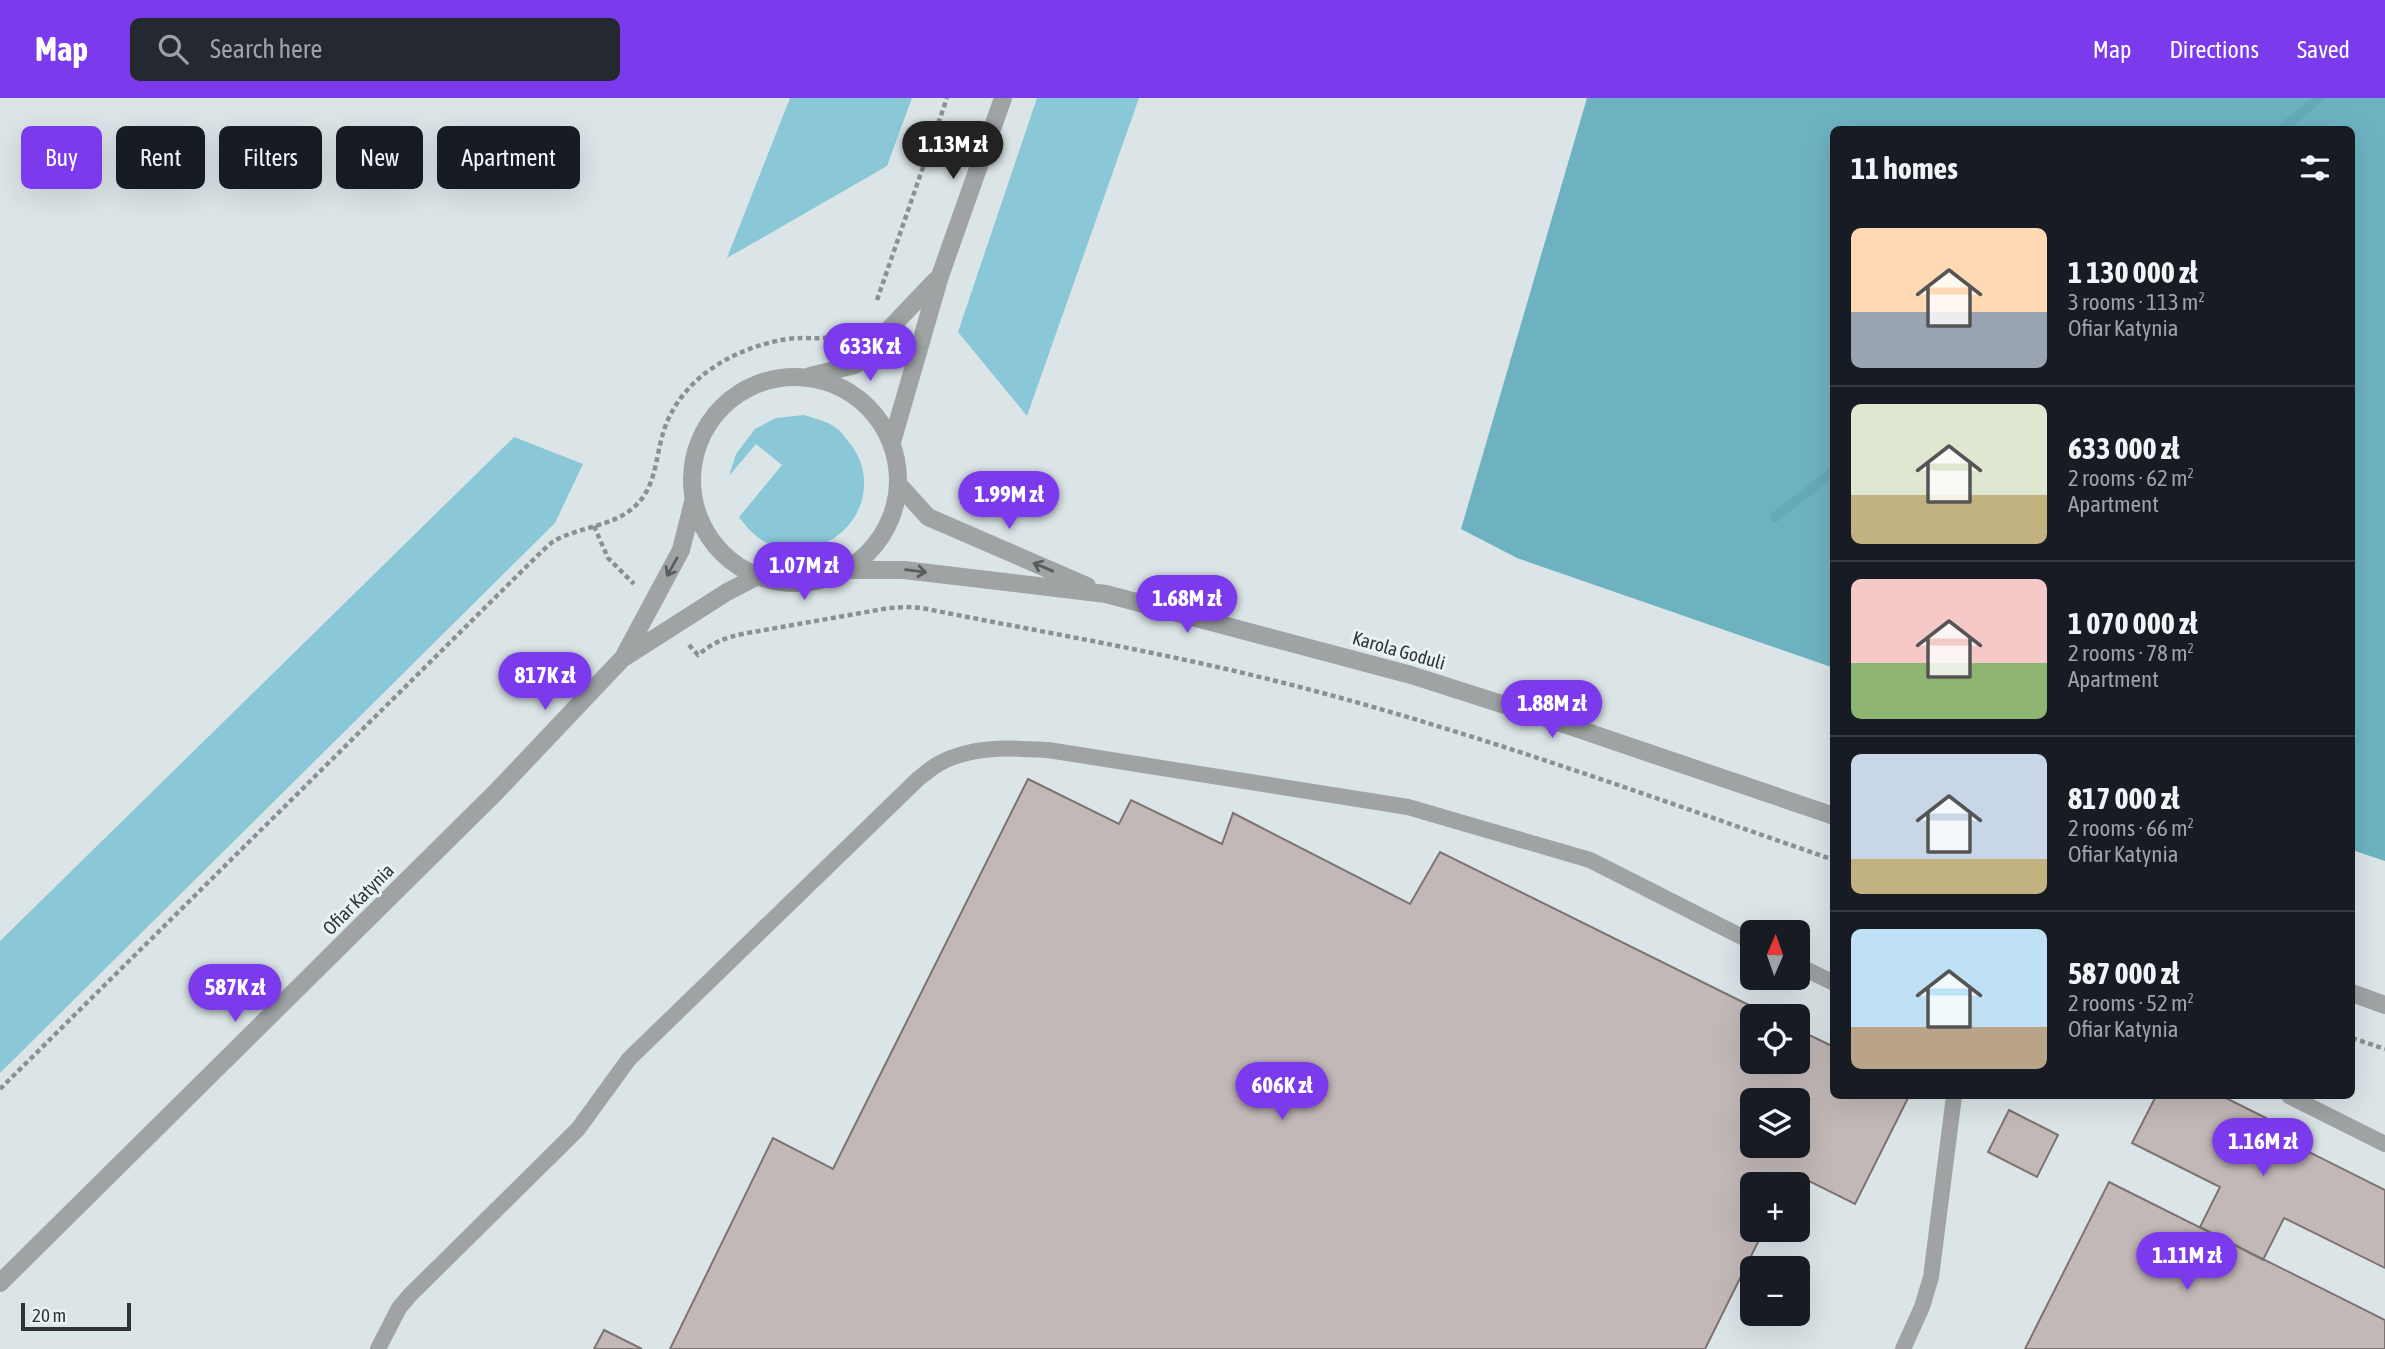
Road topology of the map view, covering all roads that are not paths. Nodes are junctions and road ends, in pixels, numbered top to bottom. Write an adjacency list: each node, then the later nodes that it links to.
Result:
1 (1003, 98): 2 (street)
2 (940, 276): 3 (street); 4 (street)
3 (806, 377): 4 (street); 6 (street)
4 (892, 442): 5 (street)
5 (899, 485): 7 (street); 9 (street, Karola Goduli, one-way to 5)
6 (693, 502): 8 (street); 10 (street, Ofiar Katynia, one-way to 10)
7 (848, 570): 8 (street); 9 (street, Karola Goduli, one-way to 9)
8 (757, 577): 10 (street, Ofiar Katynia)
9 (1106, 594): 11 (street, Karola Goduli)
10 (622, 659): 20 (street, Ofiar Katynia)
11 (1830, 815)
12 (1740, 936): 21 (lane)
13 (1810, 972): 14 (lane)
14 (1830, 982)
15 (2355, 994): 16 (street)
16 (2385, 1005)
17 (1954, 1099): 22 (lane)
18 (2295, 1099): 19 (lane)
19 (2385, 1144)
20 (0, 1283)
21 (378, 1349)
22 (1903, 1349)

